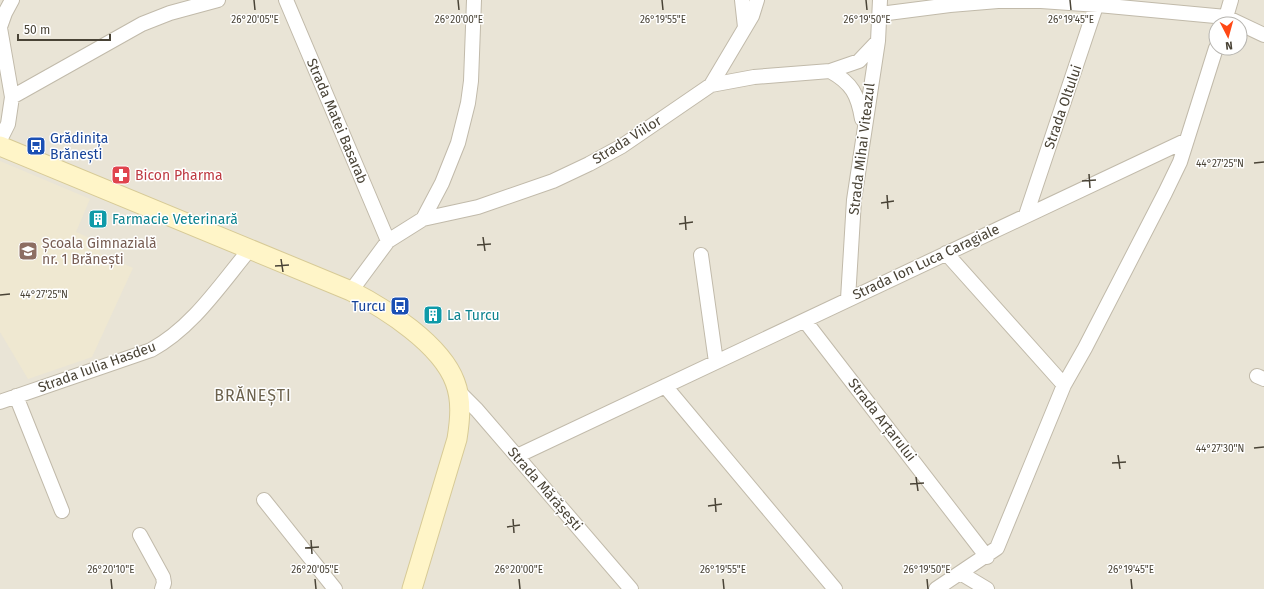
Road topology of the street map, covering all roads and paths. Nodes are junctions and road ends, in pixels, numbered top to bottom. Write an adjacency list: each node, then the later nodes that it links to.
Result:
1 (12, 0): 12 (street)
2 (218, 0): 20 (street)
3 (286, 0): 27 (street, Strada Matei Basarab)
4 (474, 0): 26 (street)
5 (742, 0): 13 (street)
6 (757, 0): 13 (street)
7 (1231, 0): 10 (street)
8 (1098, 2): 9 (street); 11 (street); 25 (street, Strada Oltului)
9 (880, 7): 16 (street, Strada Mihai Viteazul)
10 (1226, 16)
11 (1208, 18)
12 (0, 27): 20 (street)
13 (745, 27): 19 (street)
14 (1248, 29): 15 (street)
15 (1264, 35)
16 (878, 41): 18 (street, Strada Viilor); 21 (street, Strada Mihai Viteazul)
17 (1213, 56): 23 (street)
18 (830, 71): 19 (street, Strada Viilor); 21 (street)
19 (711, 85): 26 (street, Strada Viilor)
20 (12, 97): 22 (street)
21 (864, 128): 32 (street, Strada Mihai Viteazul)
22 (0, 140)
23 (1187, 140): 25 (street, Strada Ion Luca Caragiale); 35 (street)
24 (0, 146): 28 (main road)
25 (1026, 215): 29 (street, Strada Ion Luca Caragiale)
26 (423, 219): 27 (street)
27 (388, 241): 31 (street)
28 (250, 250): 31 (main road); 38 (street, Strada Iulia Hasdeu)
29 (946, 254): 32 (street, Strada Ion Luca Caragiale); 35 (street)
30 (701, 255): 34 (street)
31 (351, 291): 37 (main road)
32 (848, 299): 33 (street, Strada Ion Luca Caragiale)
33 (805, 321): 34 (street, Strada Ion Luca Caragiale); 44 (street, Strada Arțarului)
34 (716, 362): 36 (street, Strada Ion Luca Caragiale)
35 (1064, 385): 44 (street)
36 (665, 386): 40 (street, Strada Ion Luca Caragiale); 50 (street)
37 (458, 391): 40 (street, Strada Mărășești); 48 (main road)
38 (16, 396): 39 (street, Strada Iulia Hasdeu); 42 (street)
39 (0, 402)
40 (517, 456): 49 (street, Strada Mărășești)
41 (264, 500): 47 (street)
42 (62, 511)
43 (140, 535): 46 (street)
44 (987, 557): 45 (street)
45 (962, 574): 51 (street); 52 (street)
46 (162, 589)
47 (335, 589)
48 (412, 589)
49 (631, 589)
50 (834, 589)
51 (936, 589)
52 (987, 589)

